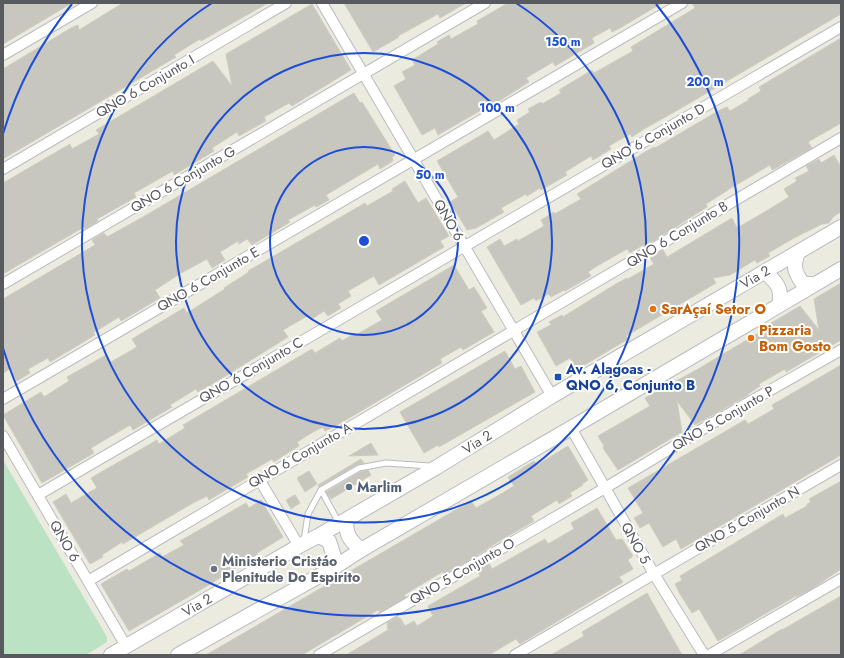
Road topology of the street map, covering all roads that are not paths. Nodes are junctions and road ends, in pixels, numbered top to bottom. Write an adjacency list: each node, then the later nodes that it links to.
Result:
1 (92, 3): 7 (street)
2 (286, 3): 11 (street, QNO 6 Conjunto I)
3 (322, 3): 8 (street, QNO 6)
4 (485, 3): 8 (street, QNO 6 Conjunto G)
5 (682, 3): 10 (street, QNO 6 Conjunto E)
6 (841, 27): 13 (street, QNO 6 Conjunto D)
7 (3, 55)
8 (364, 74): 10 (street, QNO 6); 17 (street, QNO 6 Conjunto G)
9 (841, 138): 20 (street, QNO 6 Conjunto B)
10 (413, 159): 13 (street, QNO 6); 23 (street, QNO 6 Conjunto E)
11 (3, 169)
12 (841, 227): 14 (main road, Via 2)
13 (464, 246): 20 (street, QNO 6); 31 (street, QNO 6 Conjunto C)
14 (798, 252): 16 (main road, Via 2); 18 (main road)
15 (841, 269): 18 (main road)
16 (765, 272): 19 (main road); 22 (main road, Via 2)
17 (3, 284)
18 (814, 284): 19 (main road)
19 (779, 305): 24 (main road)
20 (514, 331): 22 (street, QNO 6); 28 (street, QNO 6 Conjunto A)
21 (841, 350): 29 (street, QNO 5 Conjunto P)
22 (552, 396): 27 (main road, Via 2)
23 (3, 399)
24 (571, 428): 29 (street, QNO 5); 35 (main road)
25 (3, 436): 31 (street, QNO 6)
26 (841, 465): 37 (street, QNO 5 Conjunto N)
27 (437, 467): 30 (lane); 32 (main road, Via 2)
28 (259, 479): 34 (street); 39 (street, QNO 6 Conjunto A)
29 (605, 488): 37 (street, QNO 5); 43 (street, QNO 5 Conjunto O)
30 (321, 490): 32 (lane); 34 (lane)
31 (38, 495): 39 (street, QNO 6)
32 (342, 522): 33 (main road, Via 2); 35 (main road)
33 (318, 536): 34 (main road, Via 2); 36 (main road)
34 (302, 544): 40 (main road, Via 2)
35 (361, 550): 36 (main road)
36 (335, 567): 42 (main road)
37 (654, 574): 44 (street, QNO 5 Conjunto N); 45 (street, QNO 5)
38 (841, 579): 46 (street)
39 (88, 580): 40 (street, QNO 6)
40 (126, 646): 41 (main road, Via 2)
41 (111, 655)
42 (178, 655)
43 (319, 655)
44 (515, 655)
45 (704, 655)
46 (709, 655)

